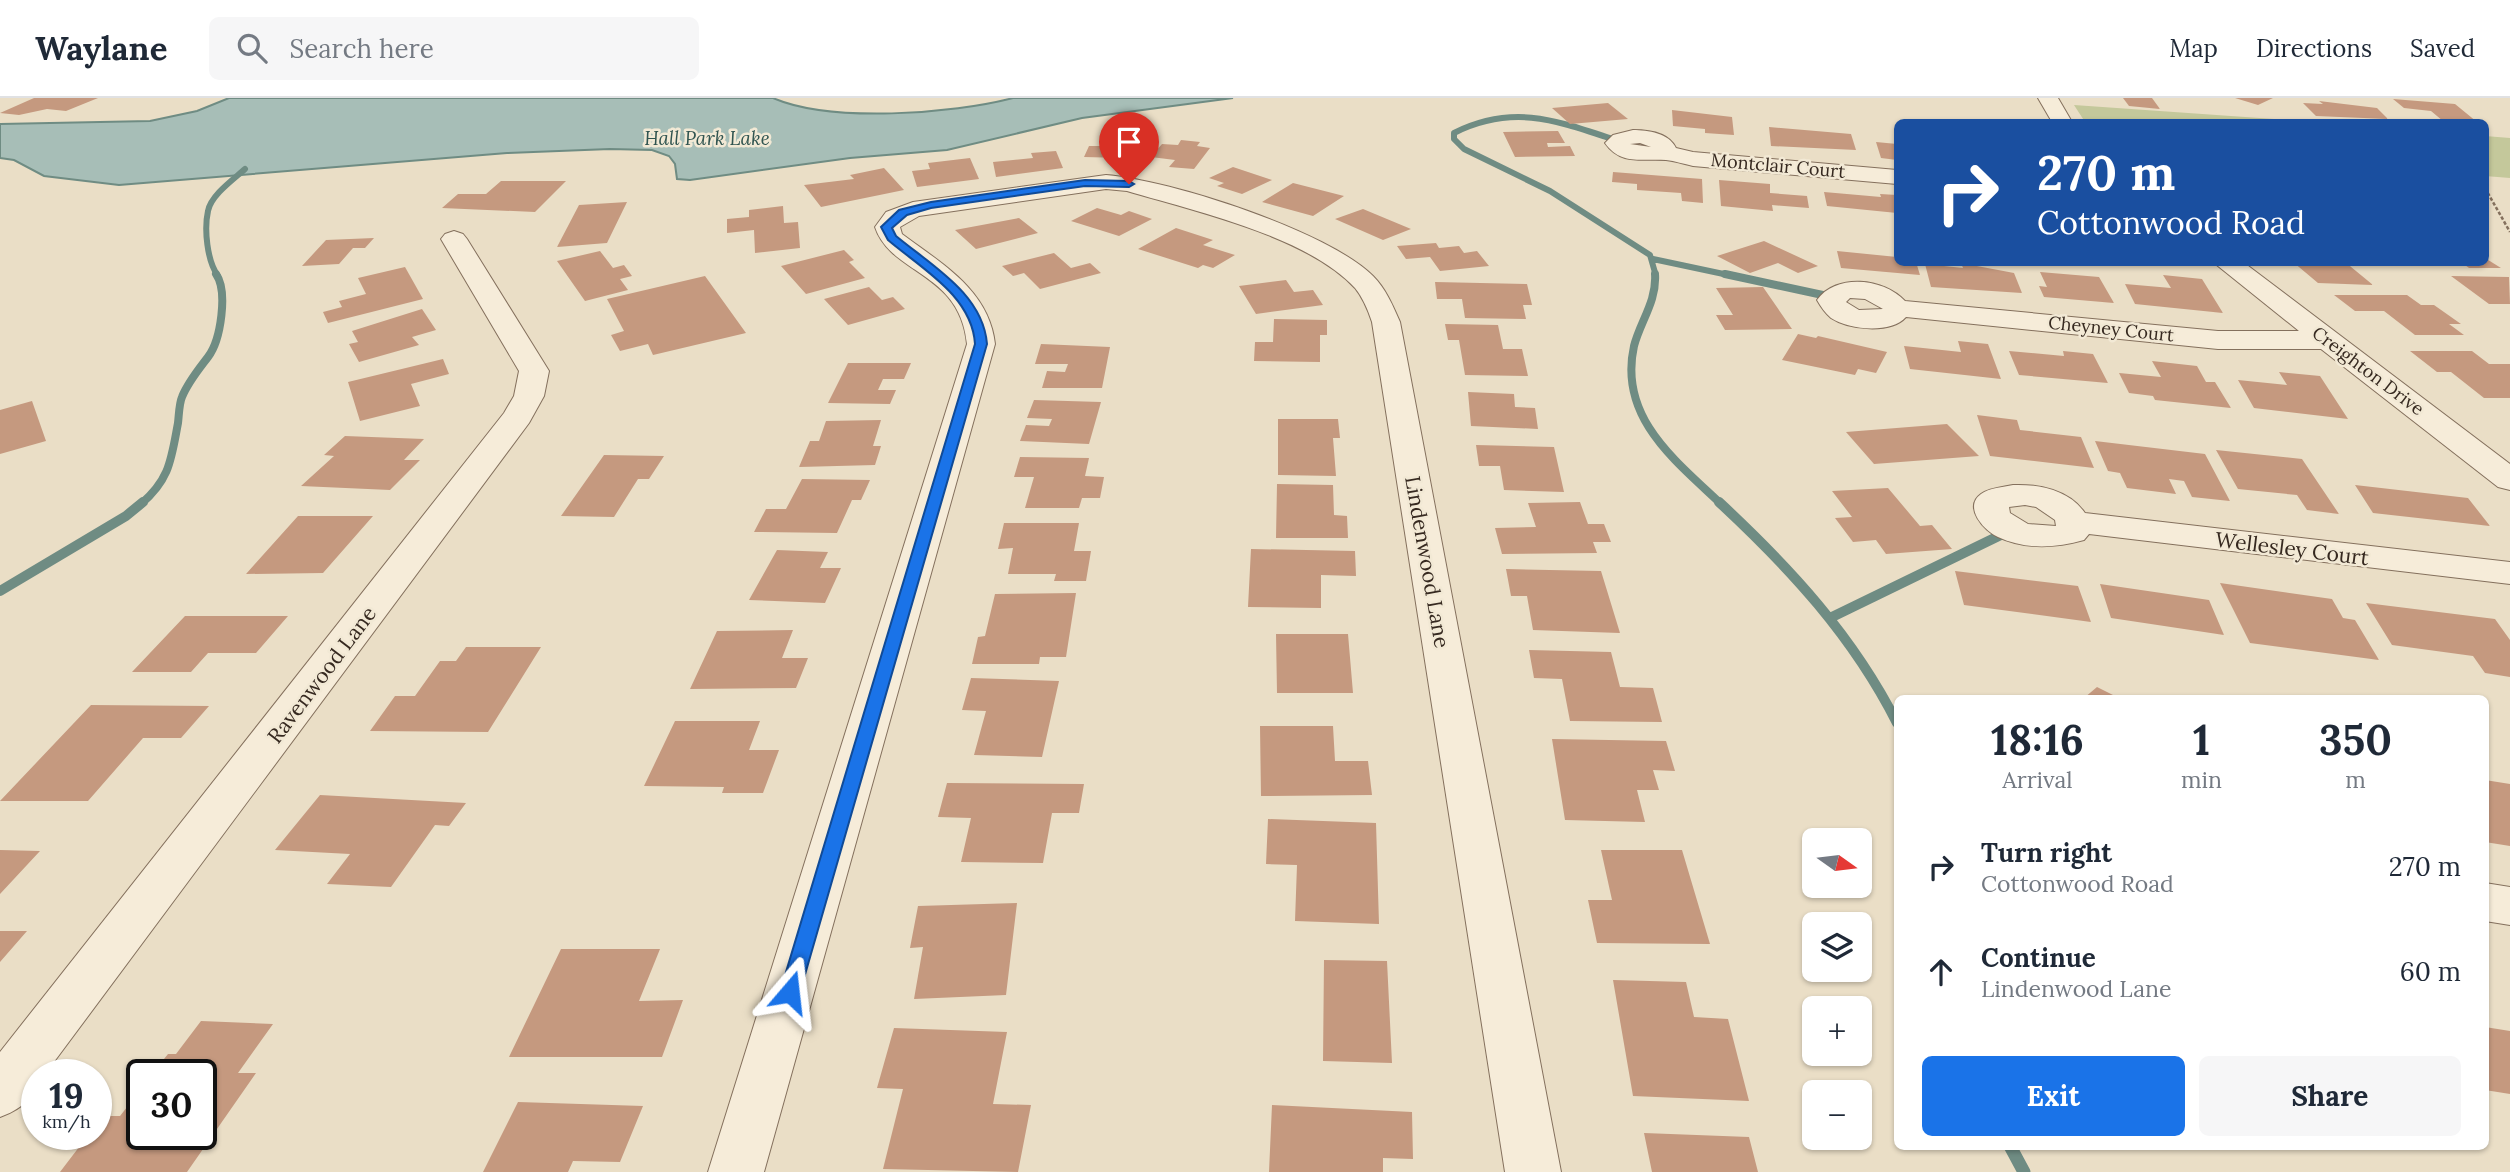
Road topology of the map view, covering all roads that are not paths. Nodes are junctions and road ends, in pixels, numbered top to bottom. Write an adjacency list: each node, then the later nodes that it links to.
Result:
1 (2048, 98): 2 (street)
2 (2060, 119)
3 (1660, 153): 4 (street, Montclair Court)
4 (1894, 177)
5 (454, 239): 14 (street, Ravenwood Lane)
6 (2231, 266): 8 (street, Creighton Drive)
7 (1897, 308): 8 (street, Cheyney Court)
8 (2326, 340): 9 (street, Creighton Drive)
9 (2510, 480)
10 (2074, 522): 11 (street, Wellesley Court)
11 (2510, 573)
12 (2489, 903): 13 (street)
13 (2510, 906)
14 (0, 1093)
15 (736, 1172): 16 (street, Lindenwood Lane)
16 (1533, 1172)

